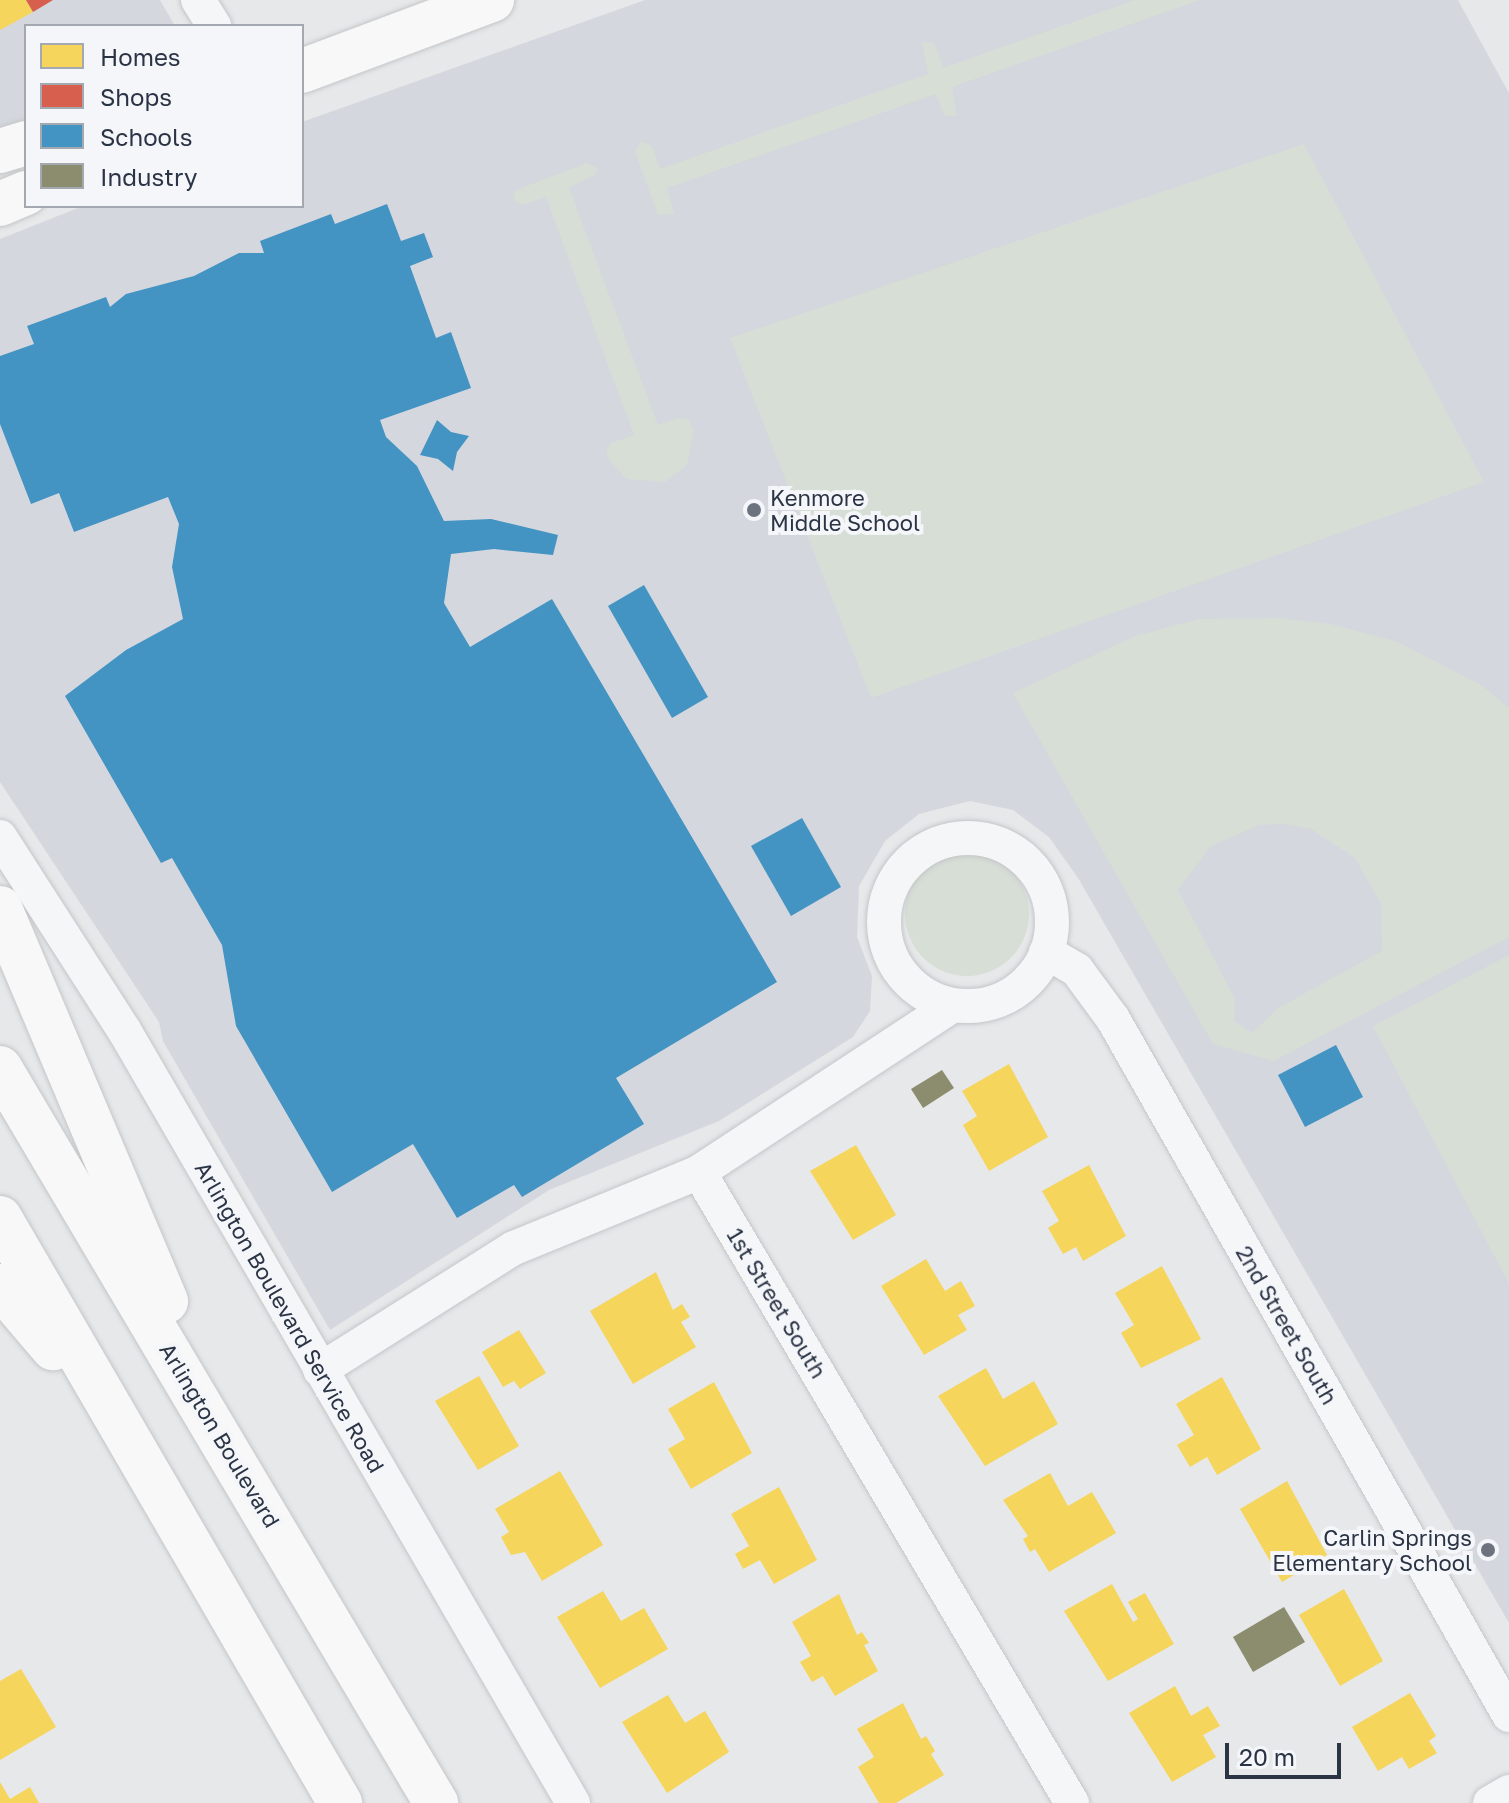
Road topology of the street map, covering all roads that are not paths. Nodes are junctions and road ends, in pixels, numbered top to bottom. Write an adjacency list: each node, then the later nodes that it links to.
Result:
1 (198, 0): 3 (street)
2 (492, 0): 4 (main road)
3 (213, 24)
4 (304, 70)
5 (24, 144): 6 (main road)
6 (0, 151)
7 (24, 194): 8 (main road)
8 (0, 204)
9 (0, 837): 17 (street, Arlington Boulevard Service Road)
10 (0, 908): 19 (main road)
11 (1046, 952): 12 (street); 12 (street); 20 (street, 2nd Street South)
12 (952, 1006): 14 (street)
13 (0, 1068): 19 (main road, Arlington Boulevard)
14 (699, 1172): 17 (street); 25 (street, 1st Street South)
15 (0, 1218): 18 (main road)
16 (0, 1286): 18 (main road)
17 (320, 1370): 24 (street, Arlington Boulevard Service Road)
18 (135, 1445): 22 (main road)
19 (228, 1447): 23 (main road, Arlington Boulevard)
20 (1509, 1715)
21 (1509, 1792): 26 (street)
22 (340, 1803)
23 (436, 1803)
24 (573, 1803)
25 (1072, 1803)
26 (1490, 1803)

